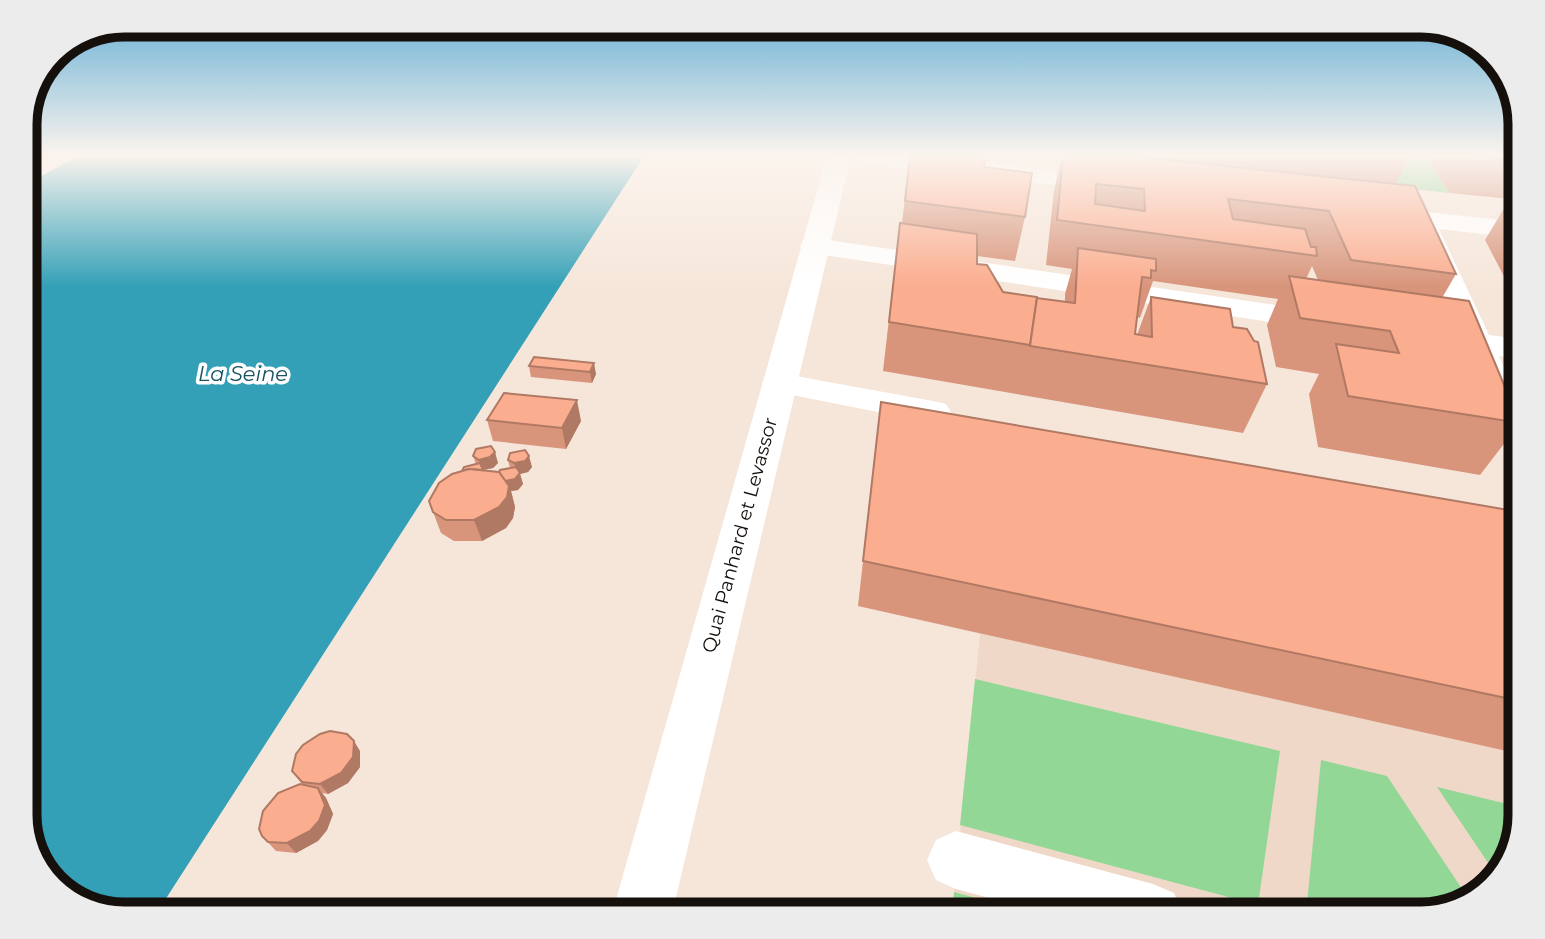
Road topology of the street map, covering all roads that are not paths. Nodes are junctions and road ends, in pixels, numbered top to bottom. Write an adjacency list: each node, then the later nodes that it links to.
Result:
1 (827, 200): 8 (street, Quai Panhard et Levassor)
2 (1414, 200): 6 (street)
3 (1437, 200): 4 (street)
4 (1508, 208)
5 (1352, 212): 6 (street)
6 (1425, 220): 7 (street); 11 (street)
7 (1508, 229)
8 (814, 246): 9 (street); 13 (street, Quai Panhard et Levassor)
9 (1349, 324)
10 (1404, 332): 11 (street)
11 (1477, 343): 12 (street); 14 (street)
12 (1508, 347)
13 (779, 383): 15 (street); 17 (street, Quai Panhard et Levassor)
14 (1508, 414)
15 (970, 419)
16 (957, 860): 18 (street)
17 (645, 902)
18 (1107, 902)

